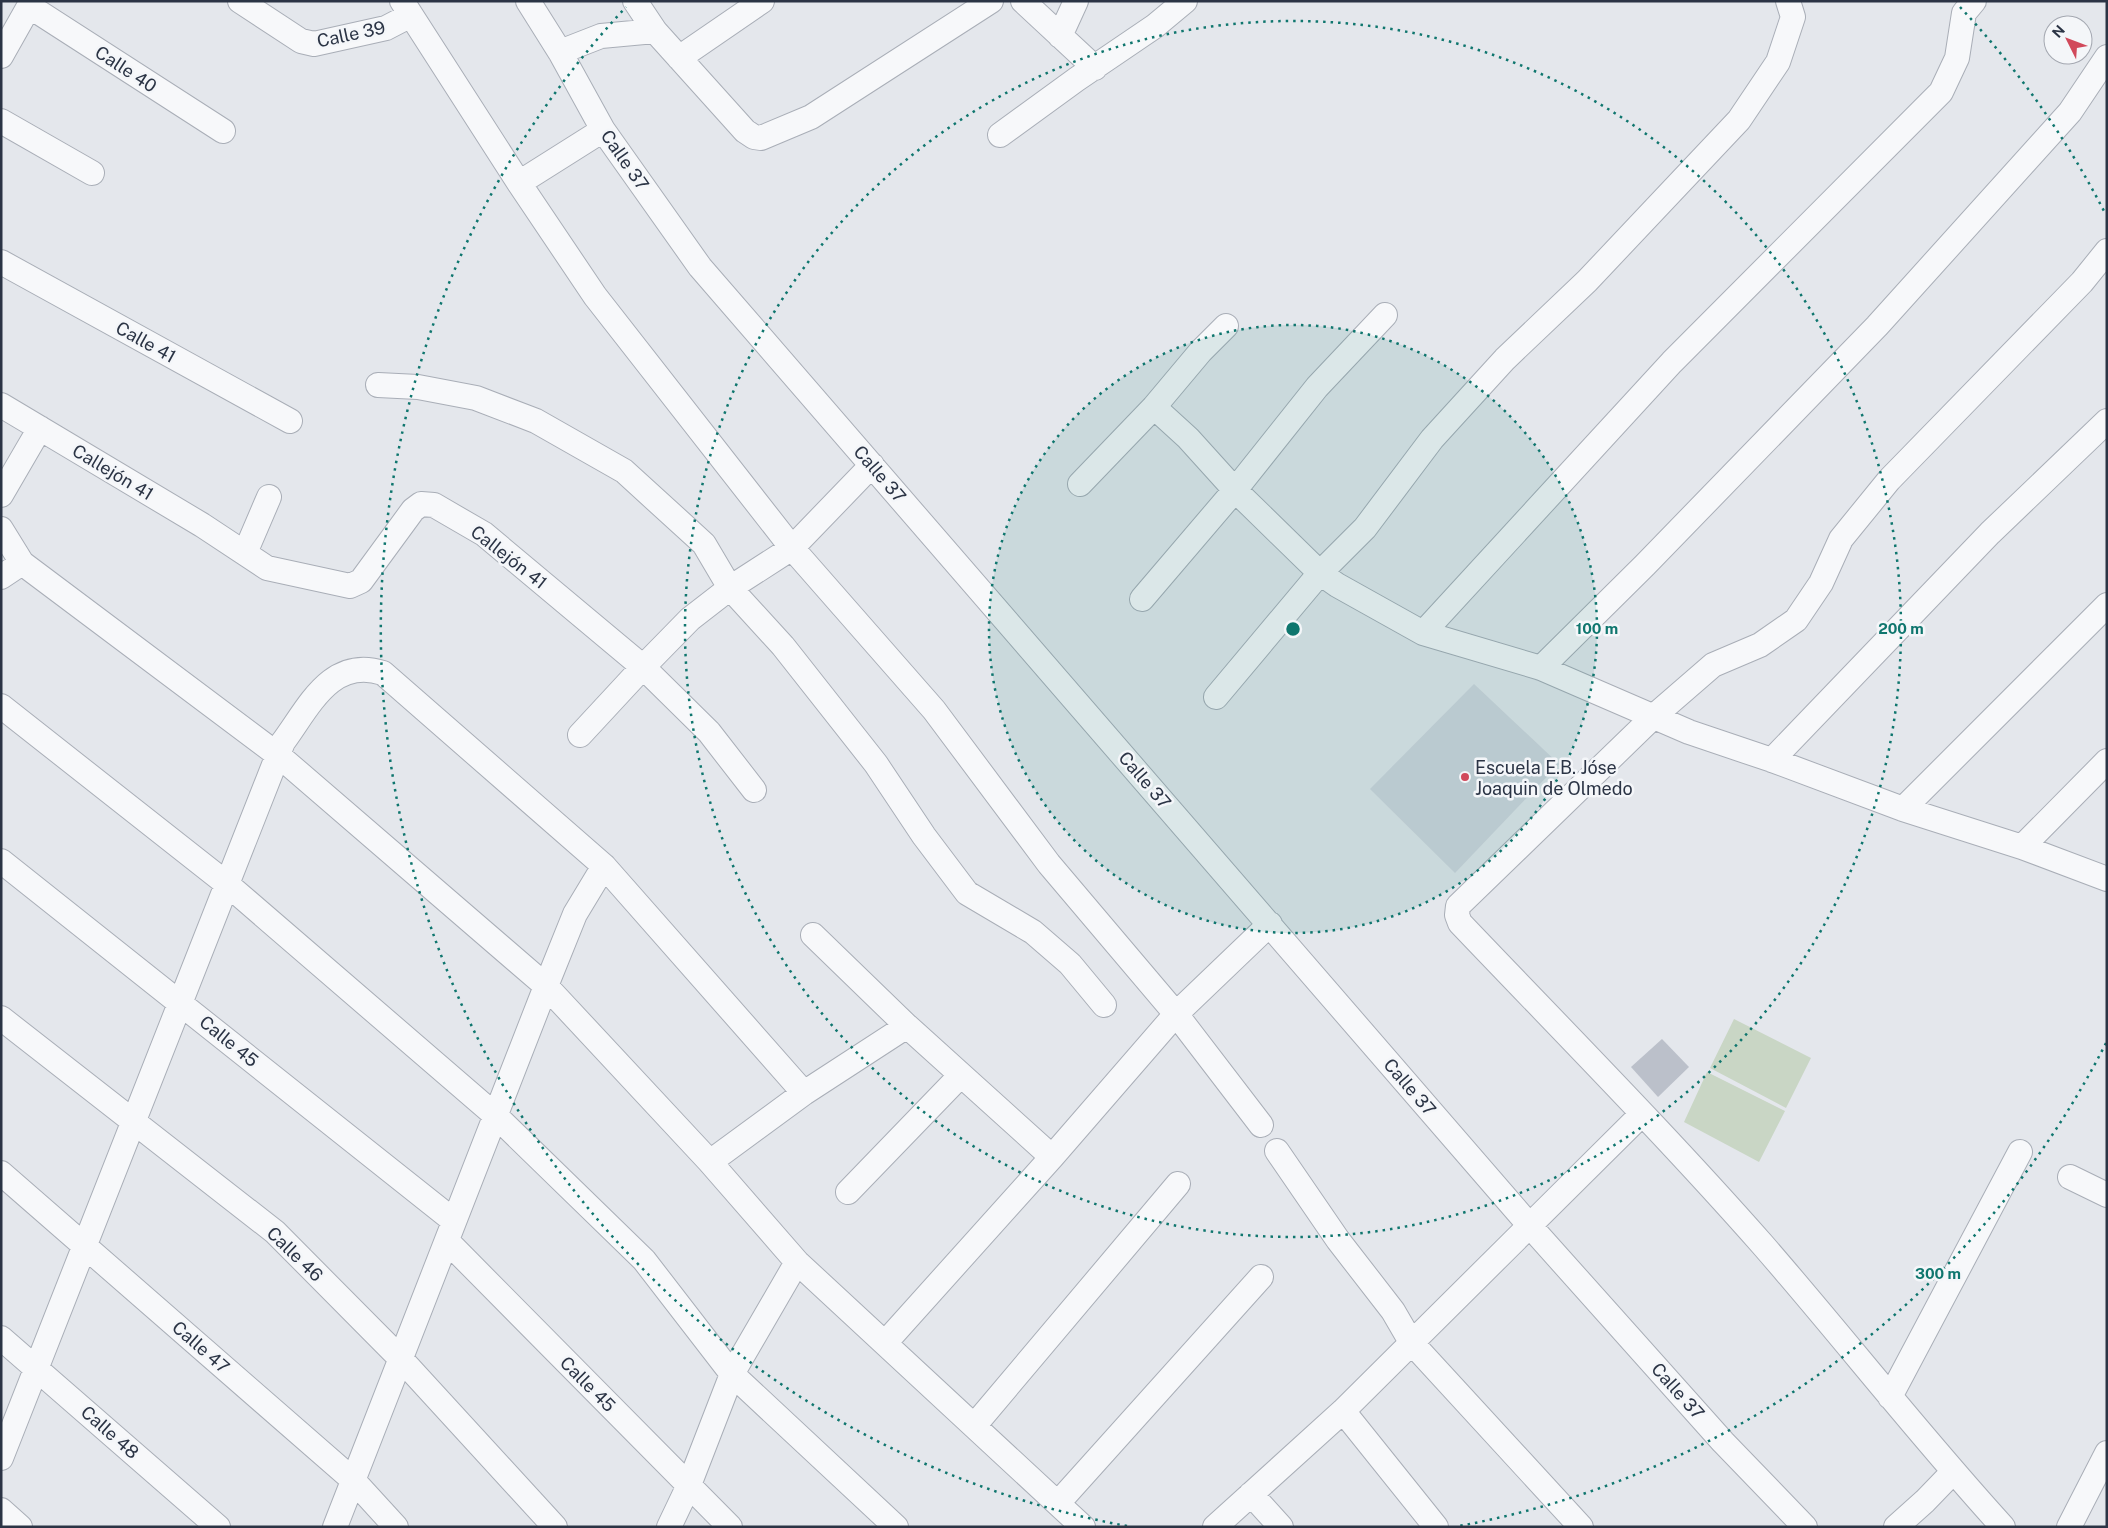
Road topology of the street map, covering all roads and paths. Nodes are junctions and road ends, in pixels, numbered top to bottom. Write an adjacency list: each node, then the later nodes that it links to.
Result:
1 (240, 1): 12 (street, Calle 39)
2 (528, 1): 16 (street, Calle 37)
3 (635, 1): 13 (street)
4 (762, 1): 19 (street)
5 (991, 1): 19 (street)
6 (1023, 1): 15 (street)
7 (1076, 1): 15 (street)
8 (1185, 1): 20 (street)
9 (1788, 1): 46 (street)
10 (31, 4): 14 (street); 23 (street, Calle 40)
11 (1963, 5): 51 (street)
12 (407, 8): 26 (street)
13 (655, 31): 16 (street); 19 (street)
14 (7, 32): 17 (street)
15 (1060, 36): 20 (street)
16 (560, 52): 22 (street, Calle 37)
17 (1, 56)
18 (2107, 57): 53 (street)
19 (679, 58)
20 (1095, 68): 24 (street)
21 (1, 121): 25 (street)
22 (603, 130): 26 (street); 37 (street, Calle 37)
23 (223, 131)
24 (1000, 135)
25 (92, 172)
26 (519, 183): 43 (street)
27 (2107, 251): 56 (street)
28 (1, 262): 34 (street, Calle 41)
29 (1385, 315): 39 (street)
30 (1226, 326): 33 (street)
31 (378, 385): 48 (street)
32 (1, 405): 36 (street, Callejón 41)
33 (1154, 407): 38 (street); 39 (street)
34 (290, 421)
35 (2107, 421): 59 (street)
36 (40, 428): 40 (street); 44 (street, Callejón 41)
37 (872, 465): 43 (street); 68 (street, Calle 37)
38 (1080, 484)
39 (1235, 490): 46 (street); 49 (street)
40 (1, 495)
41 (269, 497): 44 (street)
42 (1, 529): 45 (street)
43 (792, 548): 48 (street); 73 (street)
44 (245, 553): 52 (street, Callejón 41)
45 (22, 563): 47 (street); 58 (street)
46 (1320, 573): 51 (street); 54 (street)
47 (1, 577)
48 (730, 588): 52 (street); 72 (street)
49 (1142, 599)
50 (2107, 605): 62 (street)
51 (1423, 633): 53 (street)
52 (643, 666): 57 (street); 61 (street, Callejón 41)
53 (1541, 668): 56 (street)
54 (1216, 697)
55 (1, 706): 67 (street)
56 (1653, 718): 59 (street); 78 (street)
57 (580, 735)
58 (278, 756): 65 (street); 67 (street); 70 (street)
59 (1772, 760): 62 (street)
60 (2107, 760): 63 (street)
61 (754, 790)
62 (1904, 809): 63 (street)
63 (2022, 847): 66 (street)
64 (1, 861): 71 (street, Calle 45)
65 (604, 866): 70 (street); 77 (street)
66 (2107, 879)
67 (227, 884): 71 (street); 79 (street)
68 (1270, 924): 73 (street); 91 (street, Calle 37)
69 (813, 935): 75 (street)
70 (546, 986): 79 (street); 85 (street)
71 (181, 1002): 80 (street); 92 (street, Calle 45)
72 (1104, 1005)
73 (1176, 1014): 81 (street); 84 (street)
74 (1, 1018): 80 (street, Calle 46)
75 (907, 1026): 76 (street); 77 (street)
76 (961, 1076): 84 (street); 89 (street)
77 (804, 1093): 85 (street)
78 (1642, 1114): 91 (street); 102 (street)
79 (496, 1116): 92 (street); 101 (street)
80 (133, 1123): 93 (street); 99 (street, Calle 46)
81 (1261, 1125)
82 (1277, 1151): 97 (street)
83 (2020, 1152): 102 (street)
84 (1052, 1157): 98 (street)
85 (710, 1162): 94 (street)
86 (1, 1173): 93 (street, Calle 47)
87 (2070, 1177): 90 (street)
88 (1178, 1184): 104 (street)
89 (848, 1192)
90 (2107, 1195)
91 (1530, 1226): 97 (street); 126 (street, Calle 37)
92 (451, 1231): 99 (street); 109 (street, Calle 45)
93 (85, 1245): 100 (street); 108 (street, Calle 47)
94 (797, 1262): 98 (street); 101 (street)
95 (1261, 1277): 111 (street)
96 (1, 1338): 100 (street, Calle 48)
97 (1412, 1342): 103 (street); 125 (street)
98 (885, 1344): 104 (street)
99 (401, 1359): 108 (street); 117 (street, Calle 46)
100 (36, 1368): 106 (street); 114 (street, Calle 48)
101 (732, 1374): 109 (street); 120 (street)
102 (1890, 1397): 107 (street)
103 (1342, 1410): 110 (street); 124 (street)
104 (974, 1426): 111 (street)
105 (2107, 1453): 129 (street)
106 (1, 1458)
107 (1953, 1472): 127 (street); 128 (street)
108 (353, 1480): 115 (street); 116 (street, Calle 47)
109 (688, 1485): 118 (street); 119 (street, Calle 45)
110 (1251, 1494): 122 (street); 123 (street)
111 (1058, 1503): 121 (street)
112 (1, 1510): 113 (street)
113 (20, 1527)
114 (218, 1527)
115 (334, 1527)
116 (396, 1527)
117 (556, 1527)
118 (669, 1527)
119 (730, 1527)
120 (896, 1527)
121 (1083, 1527)
122 (1215, 1527)
123 (1281, 1527)
124 (1436, 1527)
125 (1581, 1527)
126 (1805, 1527)
127 (1896, 1527)
128 (2003, 1527)
129 (2069, 1527)

